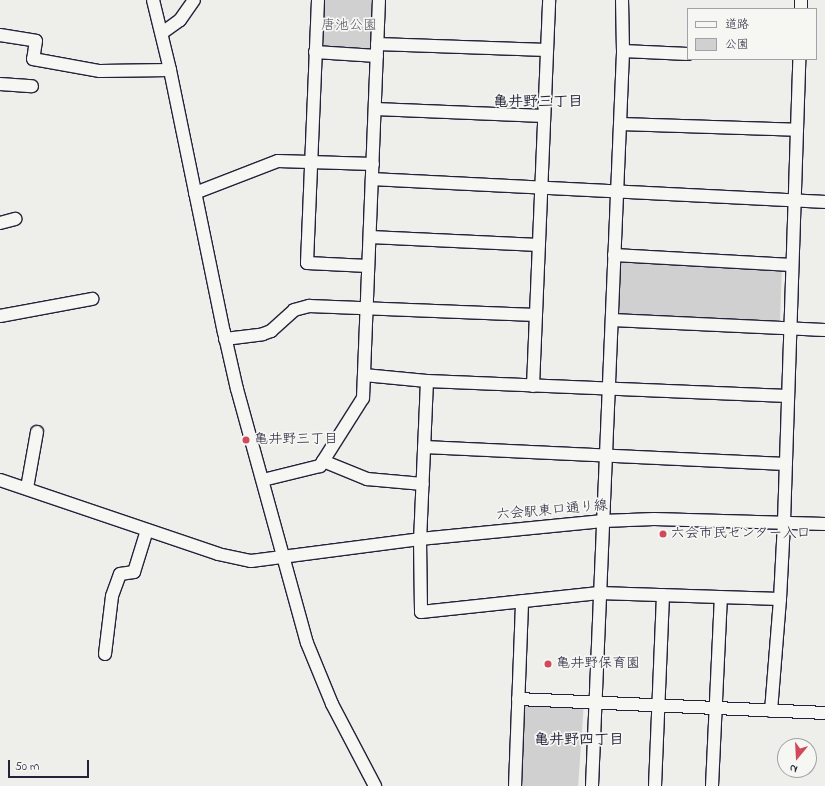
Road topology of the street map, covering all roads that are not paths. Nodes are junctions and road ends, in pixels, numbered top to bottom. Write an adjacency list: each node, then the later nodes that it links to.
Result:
1 (153, 0): 7 (street)
2 (194, 0): 7 (street)
3 (318, 0): 12 (street)
4 (379, 0): 9 (street)
5 (549, 0): 10 (street)
6 (622, 0): 11 (street)
7 (162, 33): 15 (street)
8 (0, 35): 15 (street)
9 (377, 50): 10 (street); 12 (street); 18 (street)
10 (547, 50): 19 (street)
11 (623, 51): 13 (street); 20 (street)
12 (315, 52): 22 (street)
13 (687, 54)
14 (799, 60): 21 (street)
15 (170, 70): 27 (street)
16 (0, 84): 17 (street)
17 (32, 86)
18 (375, 109): 19 (street); 23 (street)
19 (544, 116): 25 (street)
20 (620, 124): 21 (street); 26 (street)
21 (797, 130): 28 (street)
22 (311, 161): 23 (street); 27 (street); 36 (street)
23 (373, 164): 24 (street)
24 (372, 179): 25 (street); 32 (street)
25 (541, 188): 26 (street); 33 (street)
26 (617, 191): 28 (street); 34 (street)
27 (195, 193): 44 (street)
28 (794, 201): 29 (street); 35 (street)
29 (825, 202)
30 (15, 219): 31 (street)
31 (0, 223)
32 (370, 237): 33 (street); 36 (street)
33 (539, 244): 39 (street)
34 (614, 255): 35 (street); 41 (street)
35 (792, 265): 42 (street)
36 (368, 266): 38 (street)
37 (92, 299): 40 (street)
38 (367, 308): 39 (street); 44 (street); 45 (street)
39 (536, 315): 47 (street)
40 (0, 316)
41 (612, 320): 42 (street); 48 (street)
42 (790, 329): 43 (street); 49 (street)
43 (825, 330)
44 (225, 339): 56 (street)
45 (364, 375): 46 (street); 53 (street)
46 (426, 381): 47 (street); 51 (street)
47 (533, 386): 48 (street)
48 (608, 388): 49 (street); 52 (street)
49 (788, 396): 54 (street)
50 (37, 432): 58 (street)
51 (424, 446): 52 (street); 57 (street)
52 (606, 457): 54 (street); 59 (street)
53 (323, 461): 56 (street); 57 (street)
54 (786, 464): 60 (street)
55 (0, 480): 58 (street, 六会駅東口通り線)
56 (263, 480): 64 (street)
57 (423, 484): 63 (street)
58 (27, 488): 62 (street, 六会駅東口通り線)
59 (603, 521): 60 (street, 六会駅東口通り線); 63 (street, 六会駅東口通り線); 65 (street)
60 (784, 522): 61 (street, 六会駅東口通り線); 68 (street)
61 (825, 524)
62 (147, 530): 64 (street, 六会駅東口通り線); 70 (street)
63 (420, 538): 64 (street, 六会駅東口通り線); 69 (street)
64 (283, 557): 77 (street)
65 (599, 593): 66 (street); 69 (street); 72 (street)
66 (663, 594): 67 (street); 73 (street)
67 (721, 597): 68 (street); 74 (street)
68 (780, 599): 75 (street)
69 (522, 601): 71 (street)
70 (105, 654)
71 (518, 699): 72 (street); 78 (street)
72 (595, 702): 73 (street); 79 (street)
73 (658, 705): 74 (street); 80 (street)
74 (716, 708): 75 (street); 81 (street)
75 (771, 711): 76 (street)
76 (825, 713)
77 (375, 786)
78 (515, 786)
79 (592, 786)
80 (655, 786)
81 (712, 786)

